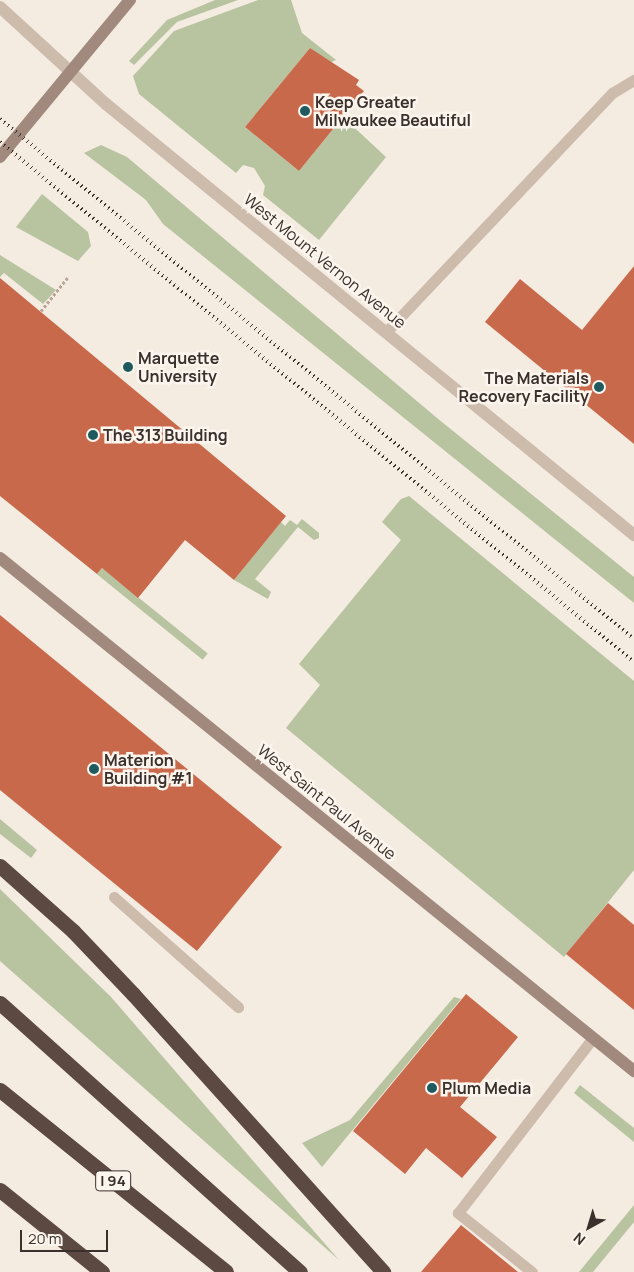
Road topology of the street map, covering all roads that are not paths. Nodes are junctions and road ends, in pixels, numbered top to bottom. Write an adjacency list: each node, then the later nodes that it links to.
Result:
1 (130, 0): 3 (street)
2 (0, 7): 3 (street, West Mount Vernon Avenue)
3 (71, 72): 5 (street); 6 (street, West Mount Vernon Avenue)
4 (634, 80): 6 (lane)
5 (0, 157)
6 (386, 332): 7 (street, West Mount Vernon Avenue)
7 (634, 535)
8 (0, 558): 13 (street, West Saint Paul Avenue)
9 (0, 866): 20 (highway)
10 (114, 897): 12 (lane)
11 (0, 1003): 19 (highway)
12 (238, 1007)
13 (593, 1038): 14 (street, West Saint Paul Avenue); 21 (lane)
14 (634, 1071)
15 (0, 1090): 18 (highway, I 94)
16 (0, 1190): 17 (highway)
17 (102, 1272)
18 (226, 1272)
19 (300, 1272)
20 (383, 1272)
21 (532, 1272)

